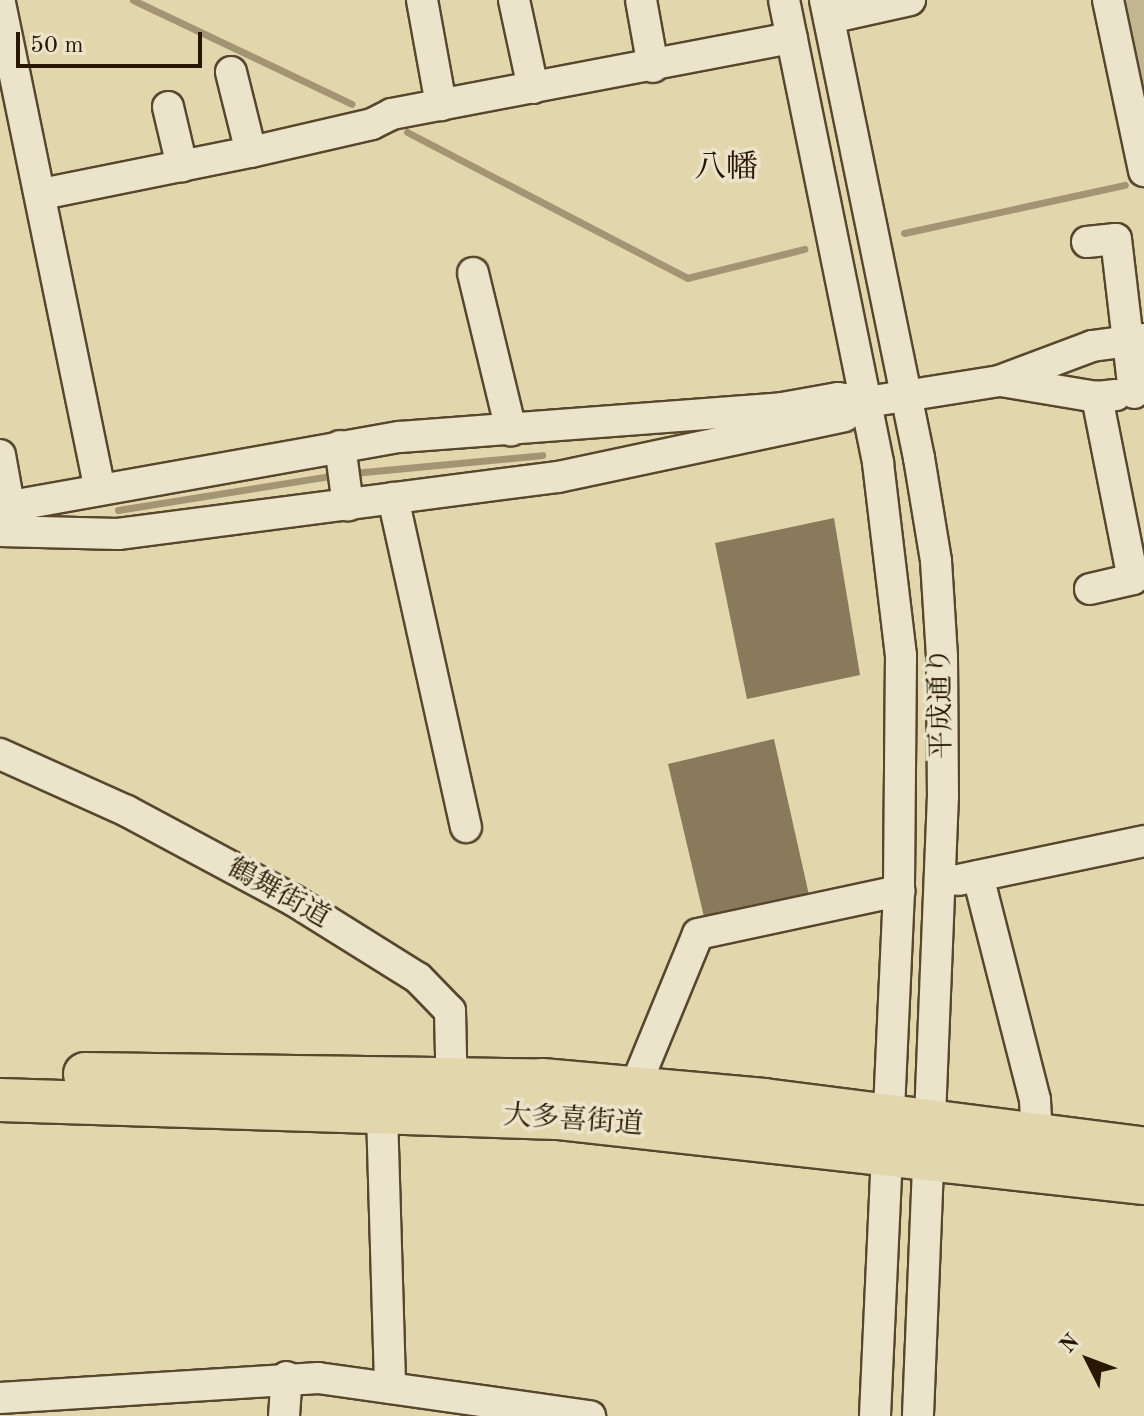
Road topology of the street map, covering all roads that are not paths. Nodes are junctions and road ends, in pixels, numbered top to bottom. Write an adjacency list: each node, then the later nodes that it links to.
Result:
1 (422, 0): 13 (street)
2 (514, 0): 12 (street)
3 (641, 0): 10 (street)
4 (784, 0): 9 (street, 平成通り)
5 (910, 0): 8 (street)
6 (1108, 0): 17 (street)
7 (0, 3): 18 (street)
8 (827, 9): 24 (street, 平成通り)
9 (792, 38): 10 (street); 26 (street, 平成通り)
10 (653, 67): 12 (street)
11 (231, 72): 15 (street)
12 (533, 88): 13 (street)
13 (441, 105): 15 (street)
14 (168, 107): 16 (street)
15 (251, 152): 16 (street)
16 (182, 166): 18 (street)
17 (1144, 171)
18 (42, 194): 30 (street)
19 (1087, 242): 21 (street)
20 (473, 273): 27 (street)
21 (1136, 340): 22 (street); 23 (street)
22 (999, 381): 24 (street); 25 (street)
23 (1139, 393): 25 (street)
24 (907, 394): 26 (street); 39 (street, 平成通り)
25 (1097, 397): 34 (street)
26 (867, 402): 27 (street); 31 (street); 40 (street, 平成通り)
27 (511, 430): 28 (street)
28 (340, 446): 30 (street); 32 (street)
29 (0, 455): 33 (street)
30 (99, 487): 33 (street)
31 (393, 498): 32 (street); 36 (street)
32 (348, 505): 33 (street)
33 (3, 515)
34 (1090, 589)
35 (0, 754): 43 (street, 鶴舞街道)
36 (466, 827)
37 (1144, 841): 38 (street)
38 (978, 876): 39 (street); 47 (street)
39 (940, 884): 48 (street, 平成通り)
40 (899, 891): 42 (street); 46 (street, 平成通り)
41 (0, 1075): 43 (highway, 大多喜街道)
42 (635, 1087): 43 (highway, 大多喜街道); 46 (highway, 大多喜街道)
43 (453, 1094): 45 (highway, 大多喜街道); 46 (highway, 大多喜街道)
44 (0, 1100): 45 (highway, 大多喜街道)
45 (382, 1113): 52 (street)
46 (886, 1136): 48 (highway, 大多喜街道); 58 (street, 平成通り)
47 (1037, 1137): 48 (highway, 大多喜街道); 49 (highway, 大多喜街道)
48 (929, 1142): 50 (highway, 大多喜街道); 59 (street, 平成通り)
49 (1144, 1149)
50 (1144, 1183)
51 (287, 1377): 52 (street); 54 (street); 56 (street)
52 (390, 1388): 55 (street)
53 (0, 1398): 54 (street)
54 (79, 1405)
55 (467, 1408): 57 (street)
56 (284, 1416)
57 (590, 1416)
58 (875, 1416)
59 (918, 1416)

